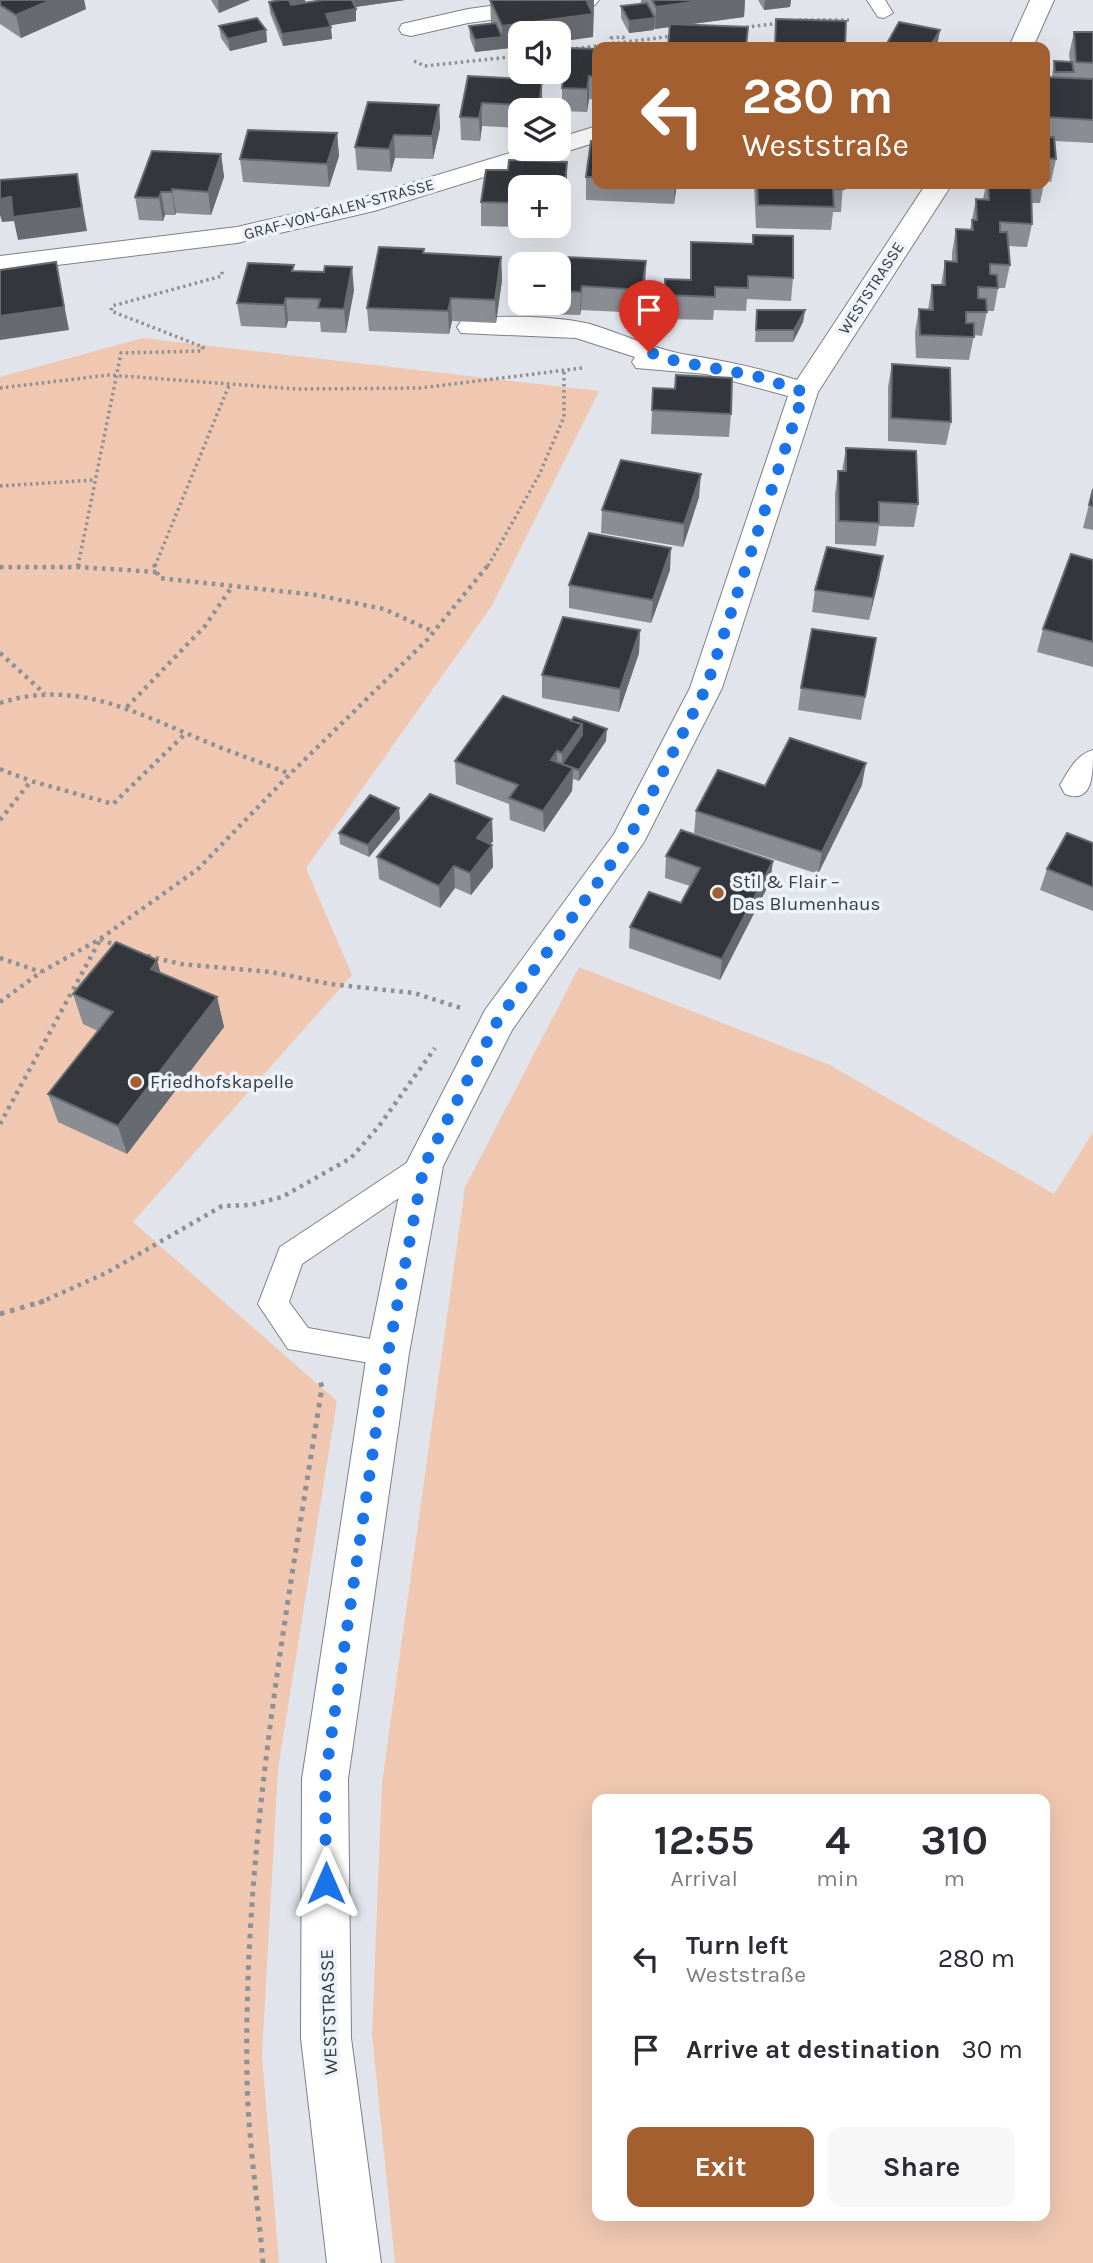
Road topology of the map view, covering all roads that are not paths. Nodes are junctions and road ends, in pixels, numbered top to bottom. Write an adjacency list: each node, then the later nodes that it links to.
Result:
1 (587, 0): 3 (street)
2 (1042, 0): 4 (street)
3 (411, 29)
4 (1023, 42)
5 (592, 136): 6 (street)
6 (571, 142)
7 (510, 161): 9 (street, GRAF-VON-GALEN-STRASSE)
8 (936, 189): 13 (street, WESTSTRASSE)
9 (0, 264)
10 (471, 327): 11 (street)
11 (672, 360): 12 (street); 13 (street)
12 (622, 364)
13 (804, 392): 14 (street, WESTSTRASSE)
14 (424, 1166): 15 (street, WESTSTRASSE); 15 (lane)
15 (388, 1353): 16 (street, WESTSTRASSE)
16 (354, 2263)

